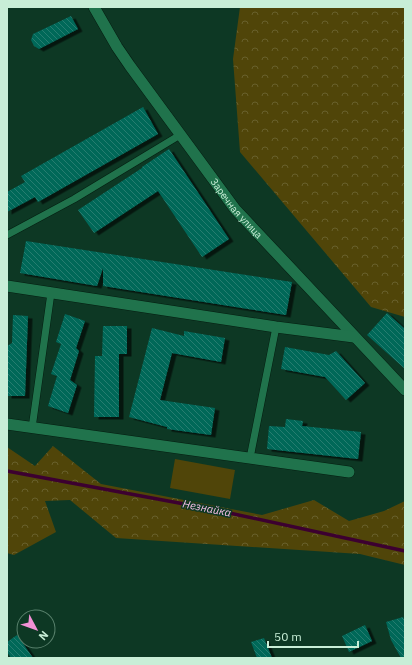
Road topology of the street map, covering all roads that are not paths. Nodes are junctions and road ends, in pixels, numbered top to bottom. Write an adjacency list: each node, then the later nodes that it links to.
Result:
1 (94, 7): 2 (street, Заречная улица)
2 (180, 135): 3 (lane); 7 (street, Заречная улица)
3 (7, 235)
4 (7, 286): 5 (street)
5 (51, 293): 6 (street); 10 (lane)
6 (276, 327): 7 (street); 11 (lane)
7 (354, 337): 8 (street, Заречная улица)
8 (405, 390)
9 (7, 424): 10 (street)
10 (32, 428): 11 (street)
11 (250, 458): 12 (street)
12 (349, 472)

